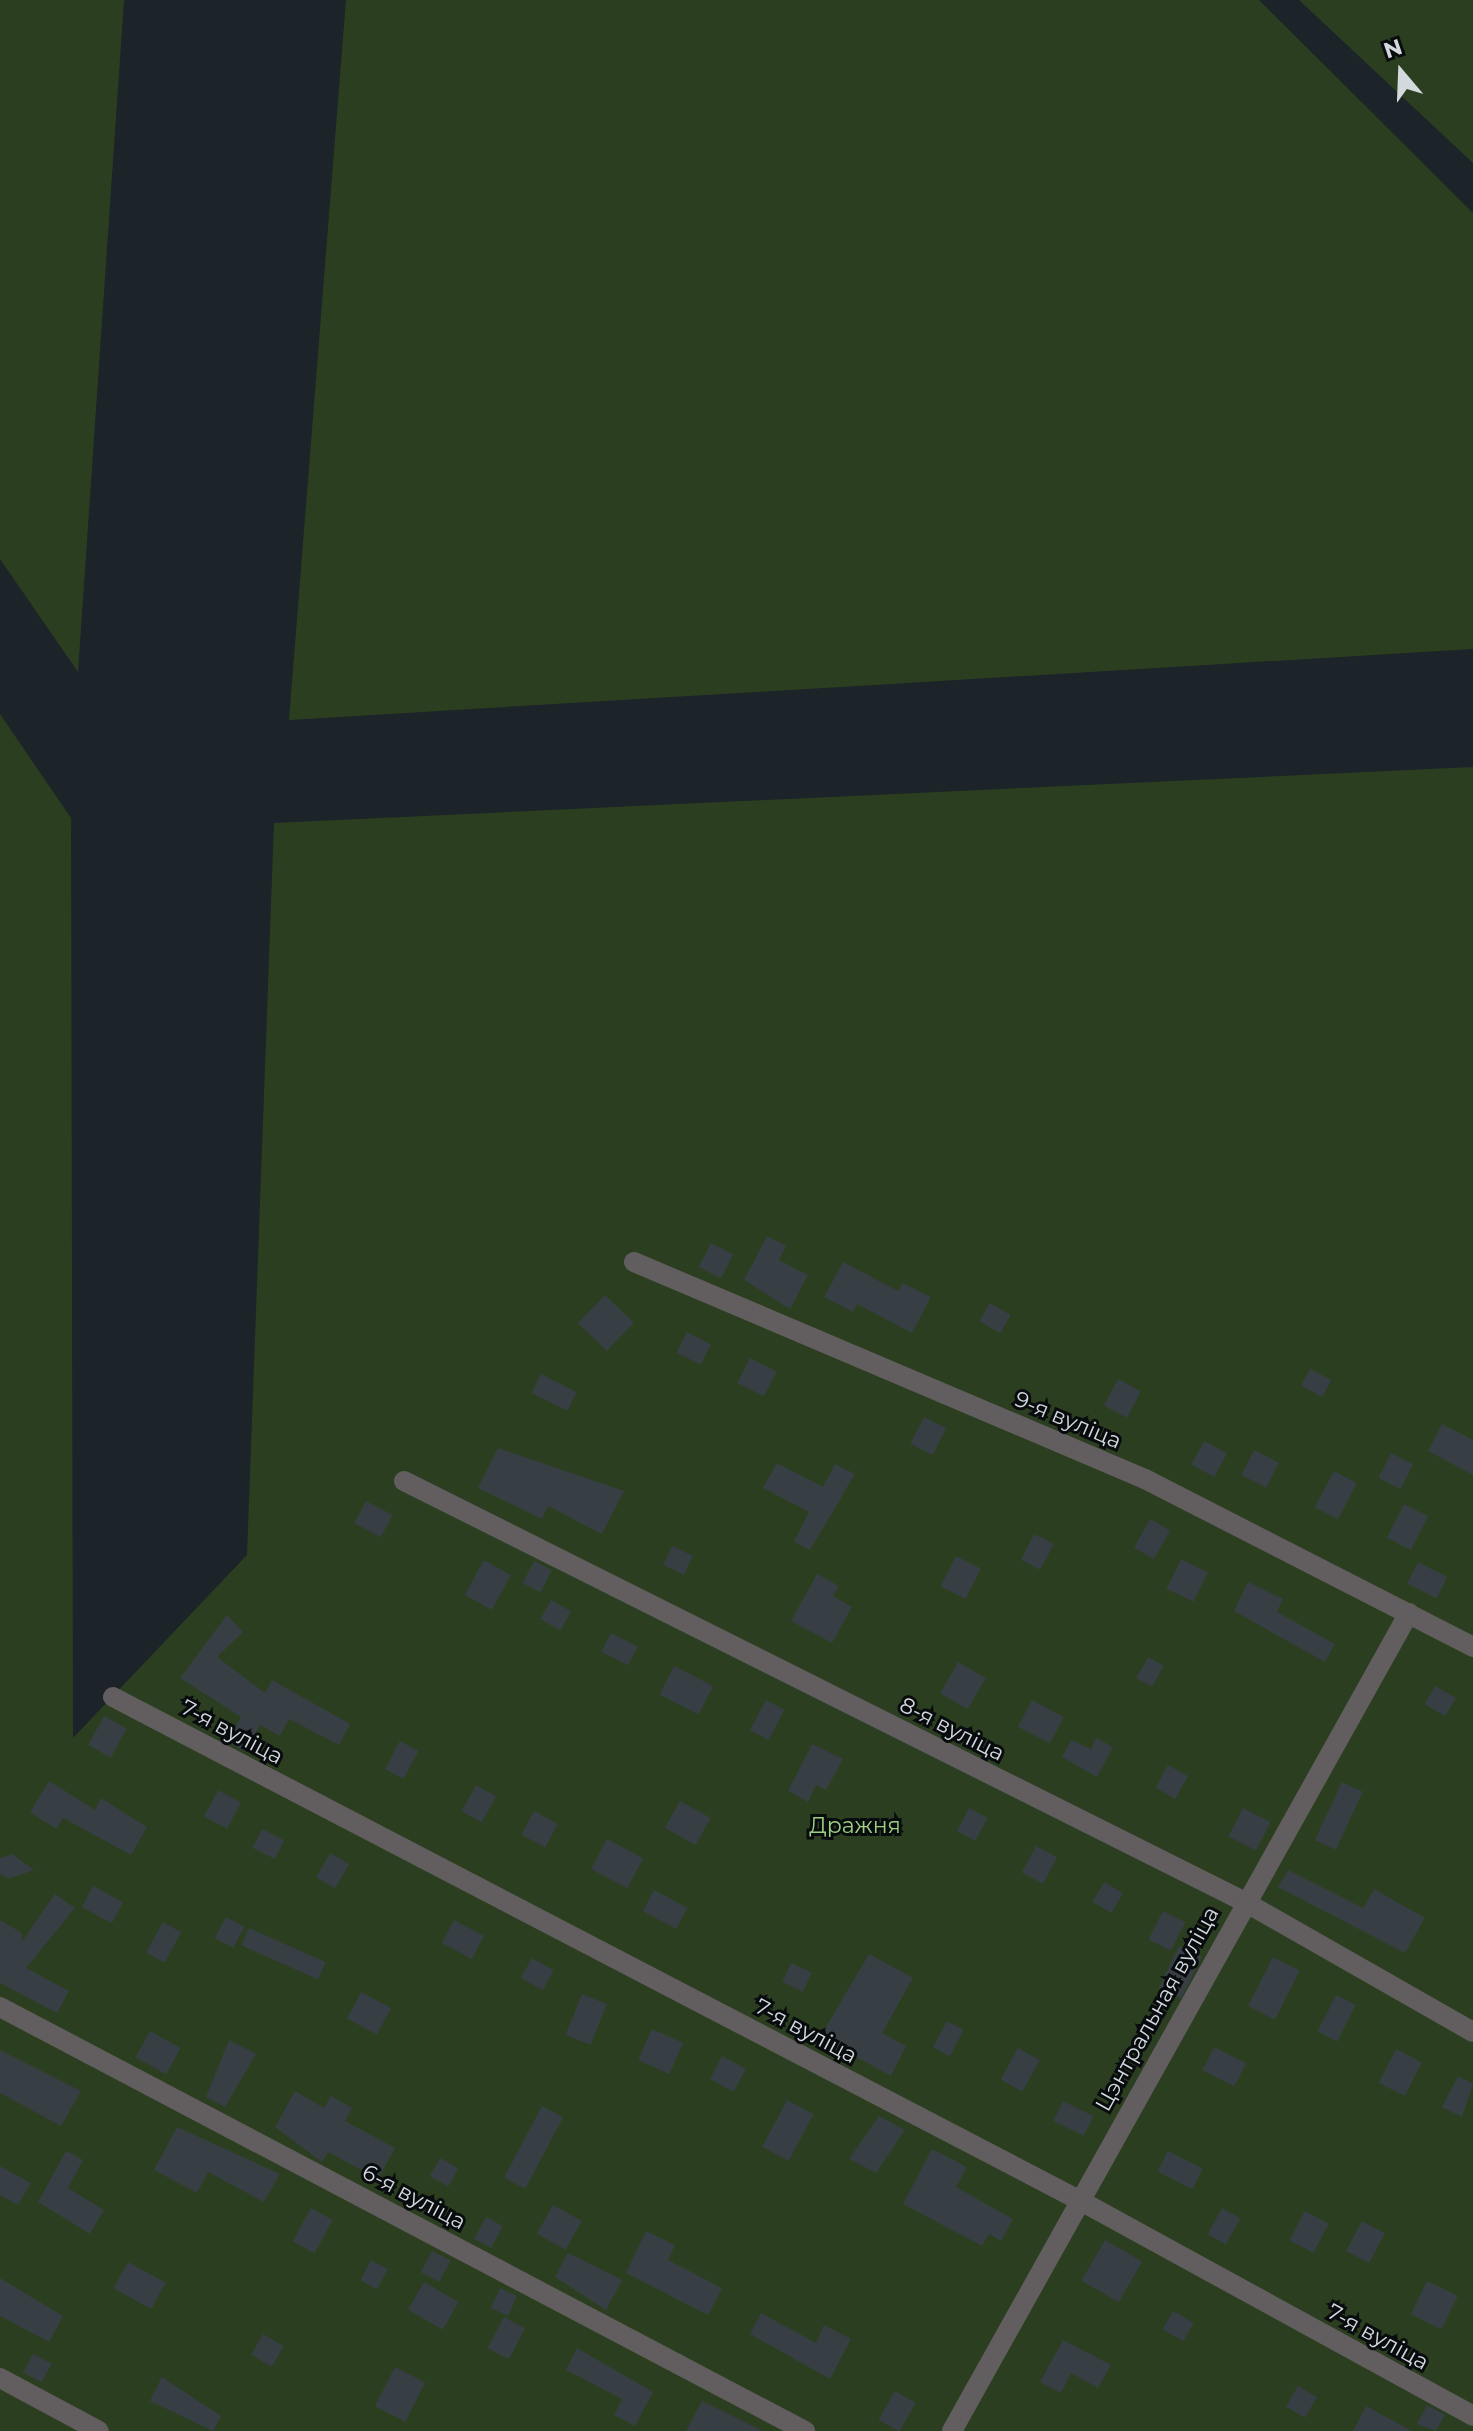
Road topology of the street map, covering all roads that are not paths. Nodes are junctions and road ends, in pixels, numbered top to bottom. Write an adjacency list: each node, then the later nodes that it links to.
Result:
1 (634, 1262): 3 (street, 9-я вуліца)
2 (404, 1481): 6 (street, 8-я вуліца)
3 (1409, 1613): 4 (street, 9-я вуліца); 6 (street, Цэнтральная вуліца)
4 (1473, 1647)
5 (113, 1697): 9 (street, 7-я вуліца)
6 (1245, 1902): 8 (street, 8-я вуліца); 9 (street, Цэнтральная вуліца)
7 (0, 2007): 13 (street, 6-я вуліца)
8 (1473, 2032)
9 (1079, 2200): 11 (street, 7-я вуліца); 14 (street, Цэнтральная вуліца)
10 (0, 2378): 12 (street)
11 (1473, 2416)
12 (99, 2431)
13 (805, 2431)
14 (952, 2431)

